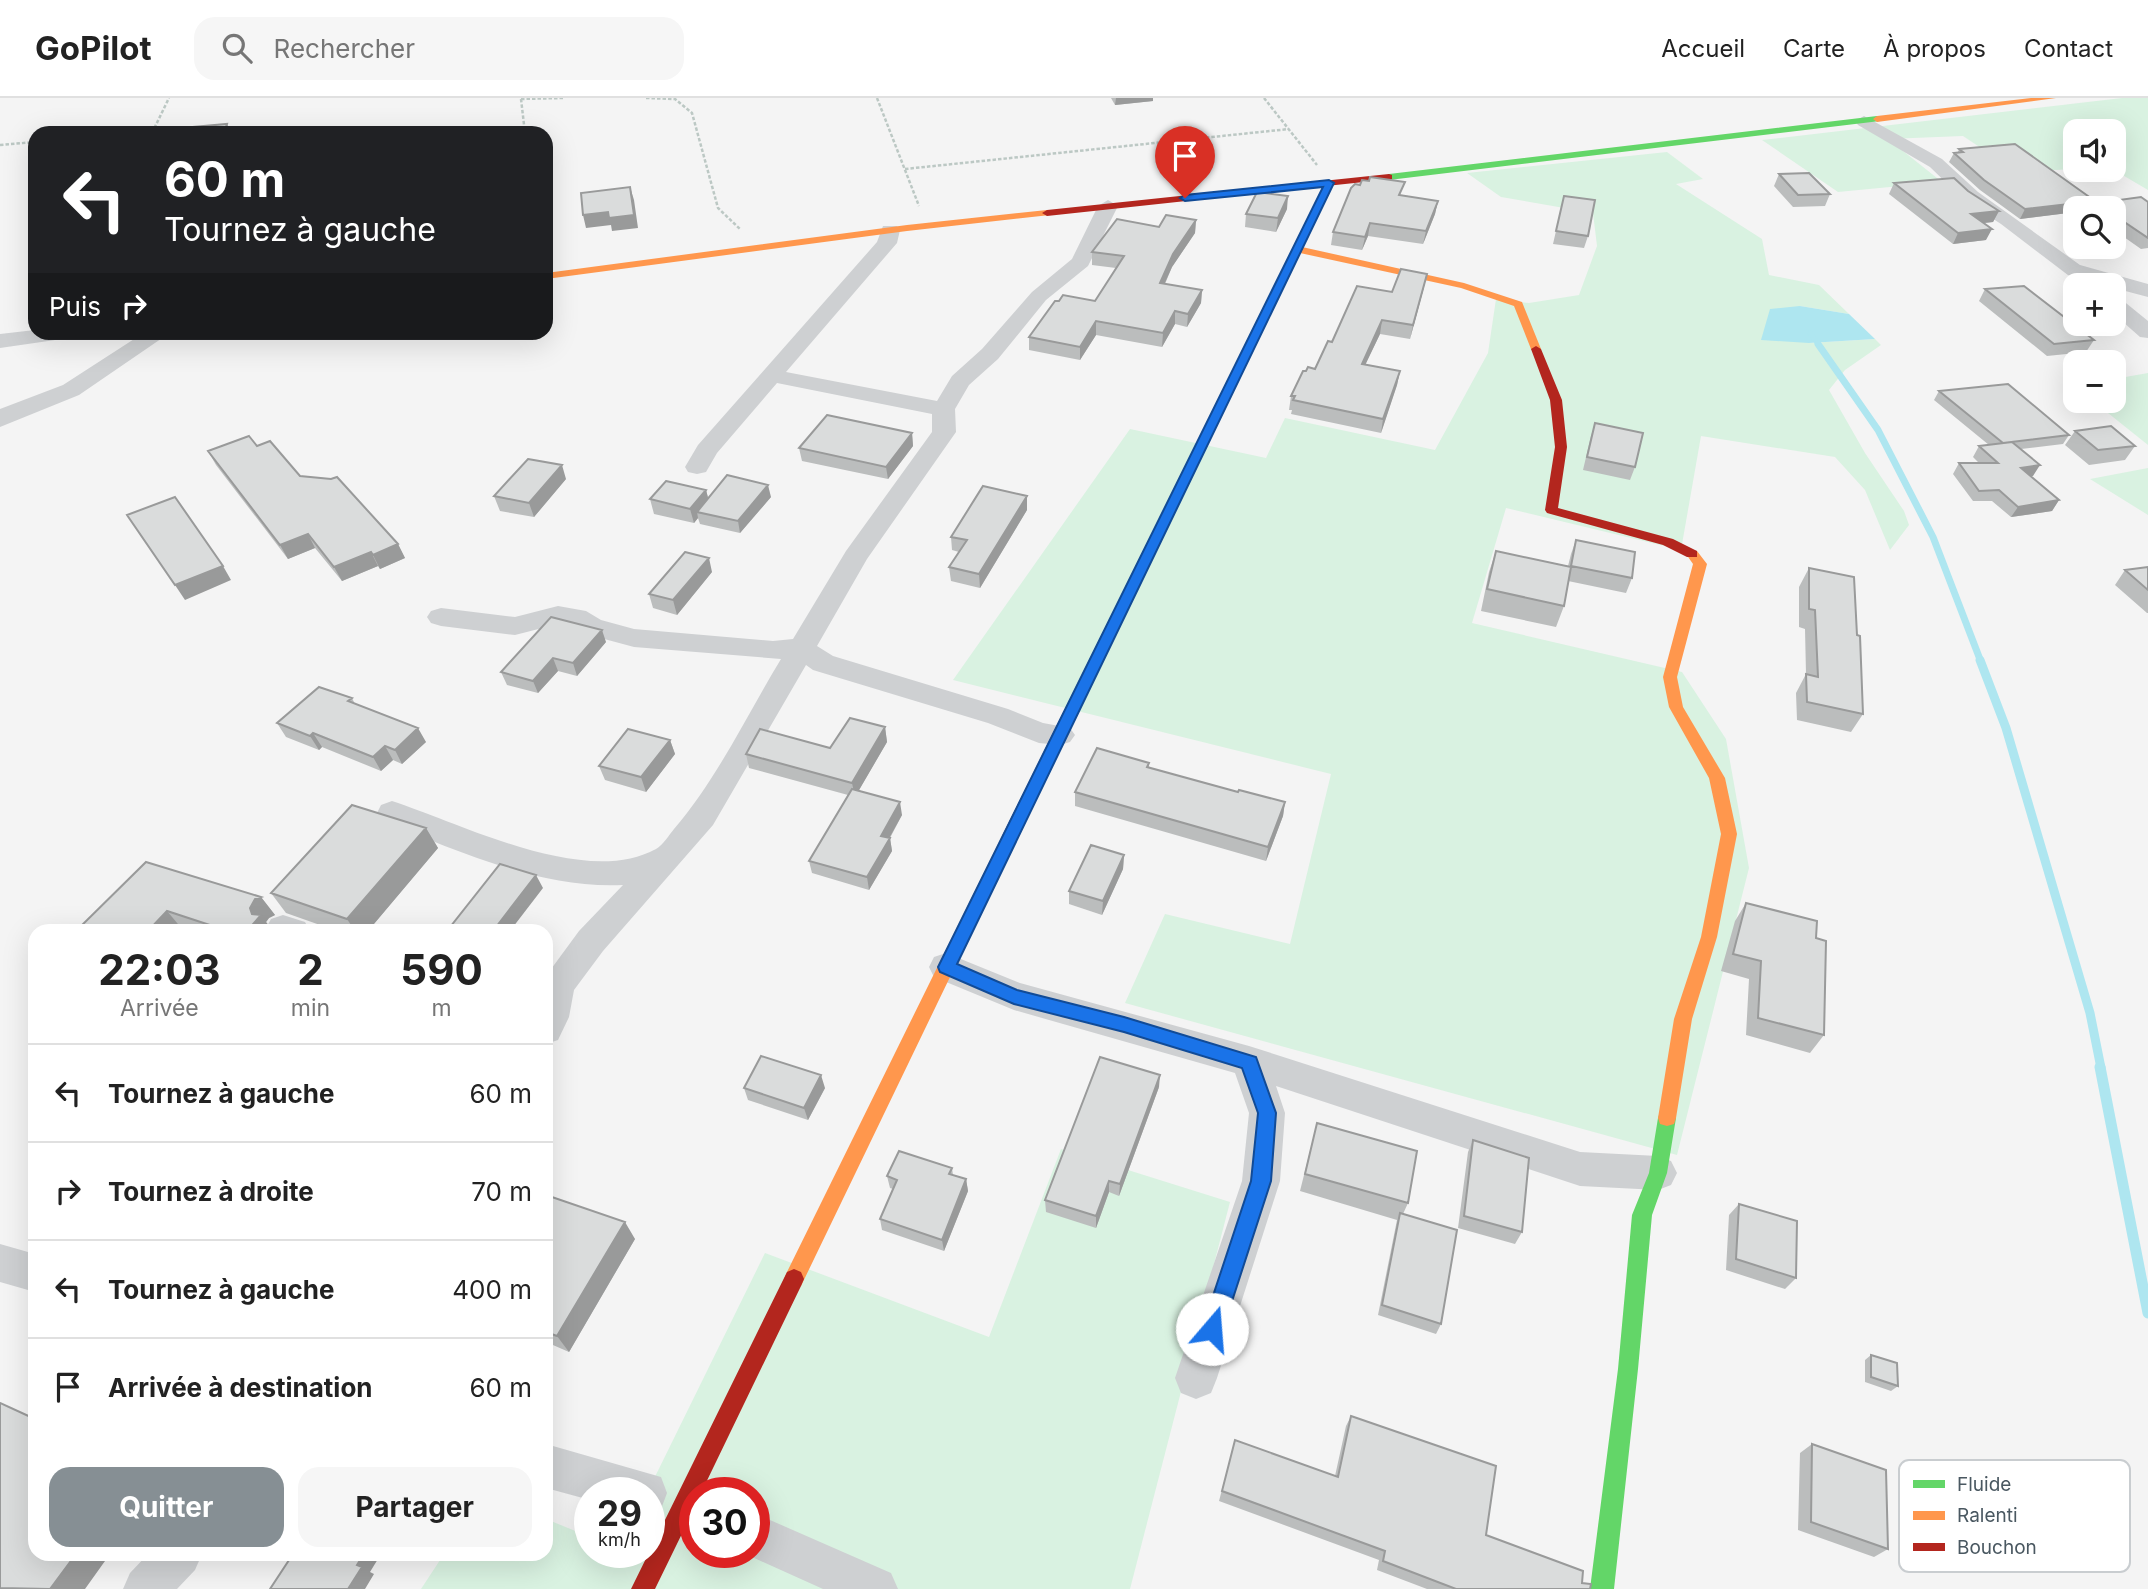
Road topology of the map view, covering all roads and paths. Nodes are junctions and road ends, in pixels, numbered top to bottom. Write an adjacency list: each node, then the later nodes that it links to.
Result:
1 (169, 98): 9 (path)
2 (521, 98): 3 (path); 10 (path)
3 (564, 98)
4 (646, 98): 18 (path)
5 (877, 98): 14 (path)
6 (1264, 98): 11 (path)
7 (2052, 98): 8 (street)
8 (1864, 121): 15 (street); 20 (street)
9 (155, 126)
10 (524, 126)
11 (1289, 128): 14 (path); 15 (path)
12 (28, 143): 13 (path)
13 (0, 145)
14 (905, 169): 17 (path)
15 (1329, 183): 16 (street); 19 (street)
16 (1108, 206): 17 (street); 30 (street)
17 (899, 229): 22 (street); 29 (street)
18 (753, 230)
19 (1297, 249): 35 (street); 41 (street)
20 (2076, 270): 21 (street); 23 (street)
21 (2080, 273)
22 (553, 275)
23 (2148, 291)
24 (2126, 313): 25 (street)
25 (2148, 332)
26 (28, 337): 28 (street)
27 (149, 340): 31 (street)
28 (0, 341)
29 (769, 375): 30 (street); 32 (street)
30 (943, 409): 34 (street)
31 (0, 420)
32 (697, 467)
33 (441, 617): 34 (street)
34 (800, 648): 35 (street); 37 (street)
35 (1060, 735): 38 (street)
36 (392, 813): 37 (street)
37 (672, 853): 39 (street)
38 (946, 967): 40 (street); 46 (street)
39 (553, 986)
40 (1249, 1062): 41 (street); 44 (street)
41 (1658, 1173): 52 (street)
42 (0, 1264): 43 (street)
43 (28, 1271)
44 (1196, 1378)
45 (553, 1468): 46 (street)
46 (668, 1500): 50 (street)
47 (770, 1542): 51 (street)
48 (172, 1561): 49 (street)
49 (145, 1589)
50 (643, 1589)
51 (875, 1589)
52 (1602, 1589)

